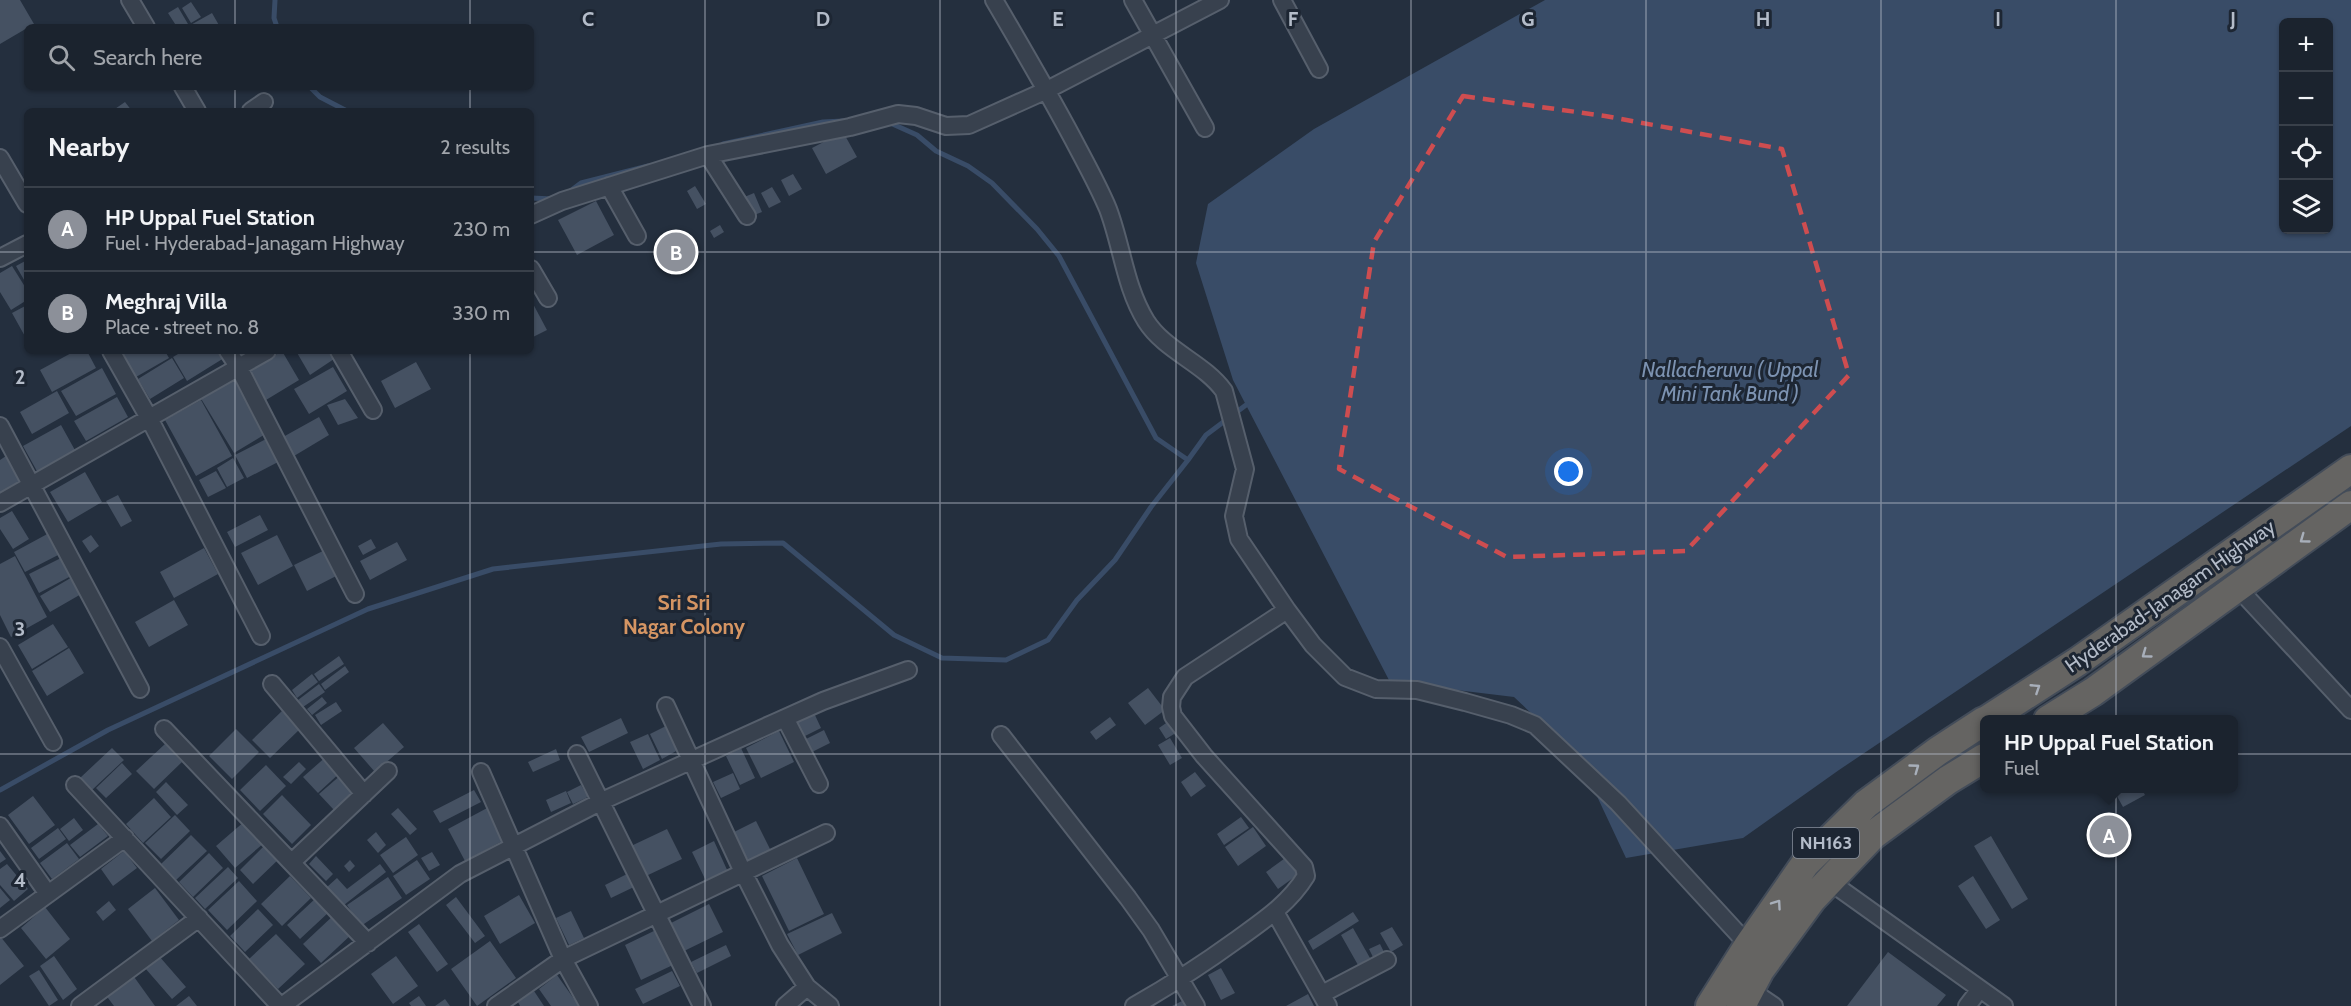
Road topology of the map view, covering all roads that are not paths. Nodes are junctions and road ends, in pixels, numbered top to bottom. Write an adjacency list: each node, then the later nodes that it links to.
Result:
1 (130, 0): 6 (street)
2 (994, 0): 10 (street)
3 (1133, 0): 7 (street)
4 (1220, 0): 7 (street)
5 (1282, 0): 8 (street)
6 (144, 24)
7 (1154, 36): 10 (street); 12 (street)
8 (1319, 69)
9 (185, 90): 11 (street)
10 (1047, 90): 13 (street); 38 (street)
11 (195, 108)
12 (1205, 128)
13 (708, 155): 15 (street); 18 (street)
14 (0, 158): 16 (street)
15 (609, 186): 17 (street); 19 (street)
16 (24, 199)
17 (534, 214)
18 (747, 216)
19 (638, 236)
20 (24, 246): 21 (street)
21 (0, 258)
22 (534, 273): 23 (street)
23 (548, 298)
24 (113, 354): 30 (street)
25 (230, 354): 28 (street)
26 (262, 354): 28 (street)
27 (341, 354): 29 (street)
28 (239, 368): 30 (street); 37 (street)
29 (373, 410)
30 (148, 418): 33 (street); 39 (street)
31 (0, 426): 33 (street)
32 (2351, 469): 46 (highway, Hyderabad-Janagam Highway / NH163, one-way to 32)
33 (33, 485): 34 (street); 43 (street)
34 (0, 503)
35 (2351, 505): 36 (highway, Hyderabad-Janagam Highway, one-way to 36)
36 (2238, 588): 45 (street); 47 (highway, Hyderabad-Janagam Highway, one-way to 47)
37 (356, 594)
38 (1287, 610): 70 (street); 75 (street)
39 (261, 636)
40 (0, 647): 52 (street)
41 (908, 670): 48 (street)
42 (272, 684): 60 (street)
43 (140, 689)
44 (666, 706): 55 (street)
45 (2351, 710)
46 (1994, 715)
47 (2056, 715)
48 (785, 718): 55 (street); 58 (street)
49 (1980, 724): 75 (highway, Hyderabad-Janagam Highway / NH163, one-way to 49)
50 (164, 729): 66 (street)
51 (1001, 735): 78 (street)
52 (53, 742)
53 (578, 754): 61 (street)
54 (1980, 760): 68 (highway, Hyderabad-Janagam Highway / NH163)
55 (691, 761): 61 (street); 67 (street)
56 (388, 771): 60 (street)
57 (481, 772): 65 (street)
58 (819, 784)
59 (75, 785): 64 (street)
60 (364, 794): 66 (street)
61 (602, 801): 65 (street); 71 (street)
62 (0, 826): 69 (street)
63 (826, 833): 67 (street)
64 (125, 838): 69 (street); 72 (street)
65 (515, 846): 74 (street); 76 (street)
66 (292, 862): 74 (street)
67 (743, 872): 71 (street); 79 (street)
68 (1829, 881): 75 (highway, Hyderabad-Janagam Highway / NH163); 80 (street)
69 (48, 894): 73 (street)
70 (1275, 912): 78 (street); 82 (street)
71 (656, 916): 76 (street); 87 (street)
72 (199, 918): 83 (street); 84 (street)
73 (0, 930)
74 (368, 943): 84 (street)
75 (1757, 953): 81 (highway, Hyderabad-Janagam Highway / NH163); 92 (highway, Hyderabad-Janagam Highway / NH163)
76 (563, 959): 85 (street); 86 (street)
77 (1387, 960): 82 (street)
78 (1180, 981): 90 (street); 91 (street)
79 (807, 987): 88 (street); 89 (street)
80 (1980, 989): 94 (street); 95 (street)
81 (1745, 998): 93 (street)
82 (1325, 1000)
83 (80, 1006)
84 (281, 1006)
85 (496, 1006)
86 (589, 1006)
87 (702, 1006)
88 (785, 1006)
89 (830, 1006)
90 (1134, 1006)
91 (1196, 1006)
92 (1710, 1006)
93 (1774, 1006)
94 (1967, 1006)
95 (2004, 1006)

